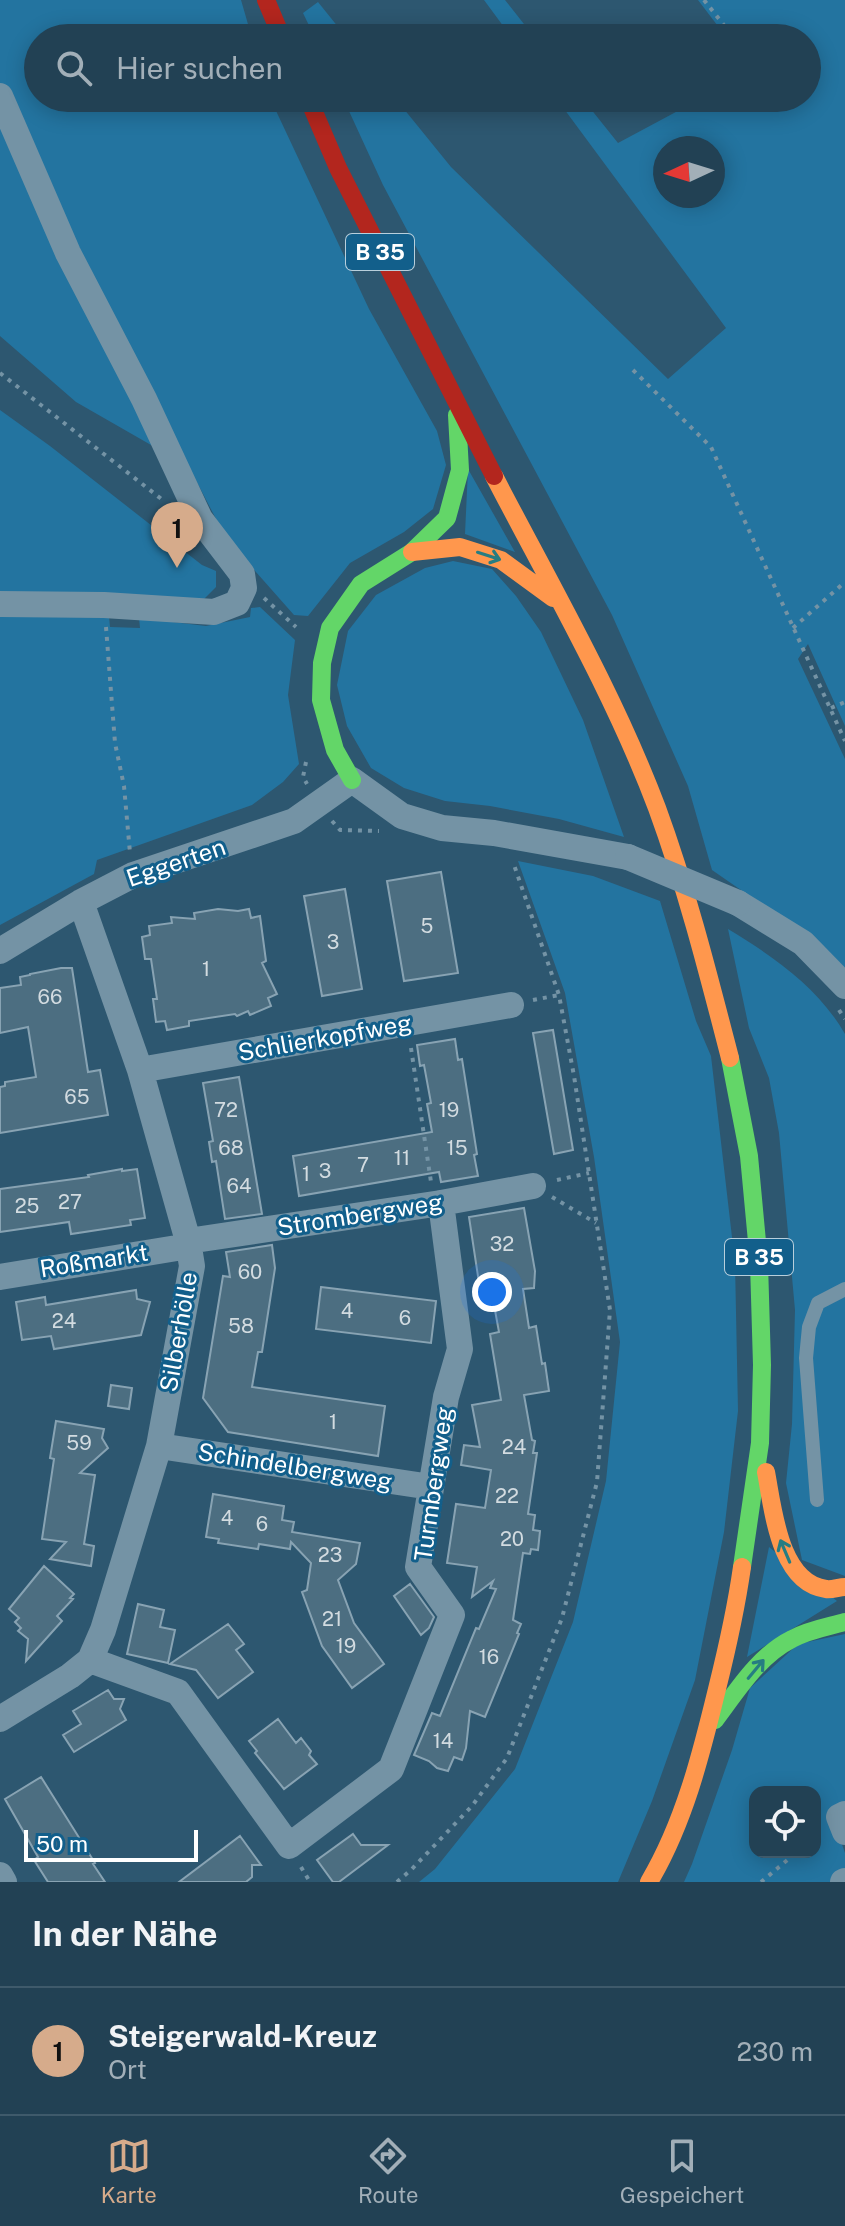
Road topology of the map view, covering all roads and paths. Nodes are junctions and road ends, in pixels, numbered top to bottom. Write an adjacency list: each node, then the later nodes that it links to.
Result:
1 (266, 0): 3 (main road)
2 (704, 0): 4 (path)
3 (276, 24)
4 (723, 24)
5 (0, 96): 13 (street)
6 (314, 112): 9 (main road, B 35)
7 (633, 370): 17 (path)
8 (0, 373): 10 (path)
9 (457, 405): 11 (main road); 15 (main road, B 35)
10 (166, 502)
11 (412, 552): 15 (main road, one-way to 15); 22 (main road)
12 (845, 582): 17 (path)
13 (244, 588): 16 (street); 18 (path)
14 (0, 604): 16 (street)
15 (562, 604): 38 (main road, B 35)
16 (104, 605): 24 (path)
17 (793, 628): 20 (path)
18 (304, 633)
19 (845, 702): 20 (path)
20 (831, 708): 21 (path)
21 (845, 741)
22 (352, 780): 24 (street, Eggerten); 27 (street, bridge)
23 (510, 853): 31 (path)
24 (133, 875): 25 (street, Eggerten)
25 (81, 902): 26 (street, Eggerten); 30 (street, Silberhölle)
26 (0, 951)
27 (845, 986)
28 (511, 1005): 29 (street, Schlierkopfweg)
29 (408, 1023): 30 (street, Schlierkopfweg); 33 (path)
30 (140, 1070): 35 (street, Silberhölle)
31 (589, 1173): 32 (path); 34 (path)
32 (533, 1186): 33 (street, Strombergweg); 34 (path)
33 (438, 1203): 35 (street, Strombergweg); 40 (street, Turmbergweg)
34 (596, 1223): 52 (path)
35 (188, 1244): 36 (street, Roßmarkt); 39 (street, Silberhölle)
36 (0, 1277)
37 (845, 1289): 41 (lane)
38 (760, 1443): 42 (main road, B 35, one-way to 38); 46 (main road, B 35)
39 (159, 1446): 40 (street, Schindelbergweg); 44 (street, Silberhölle)
40 (431, 1487): 44 (street, Turmbergweg)
41 (817, 1500)
42 (845, 1587)
43 (845, 1622): 46 (main road, one-way to 43)
44 (90, 1660): 45 (street)
45 (0, 1719)
46 (707, 1730): 53 (main road, B 35)
47 (845, 1814): 48 (street)
48 (845, 1832)
49 (790, 1858): 54 (path)
50 (0, 1875): 51 (street)
51 (4, 1882)
52 (397, 1882)
53 (649, 1882)
54 (761, 1882)

